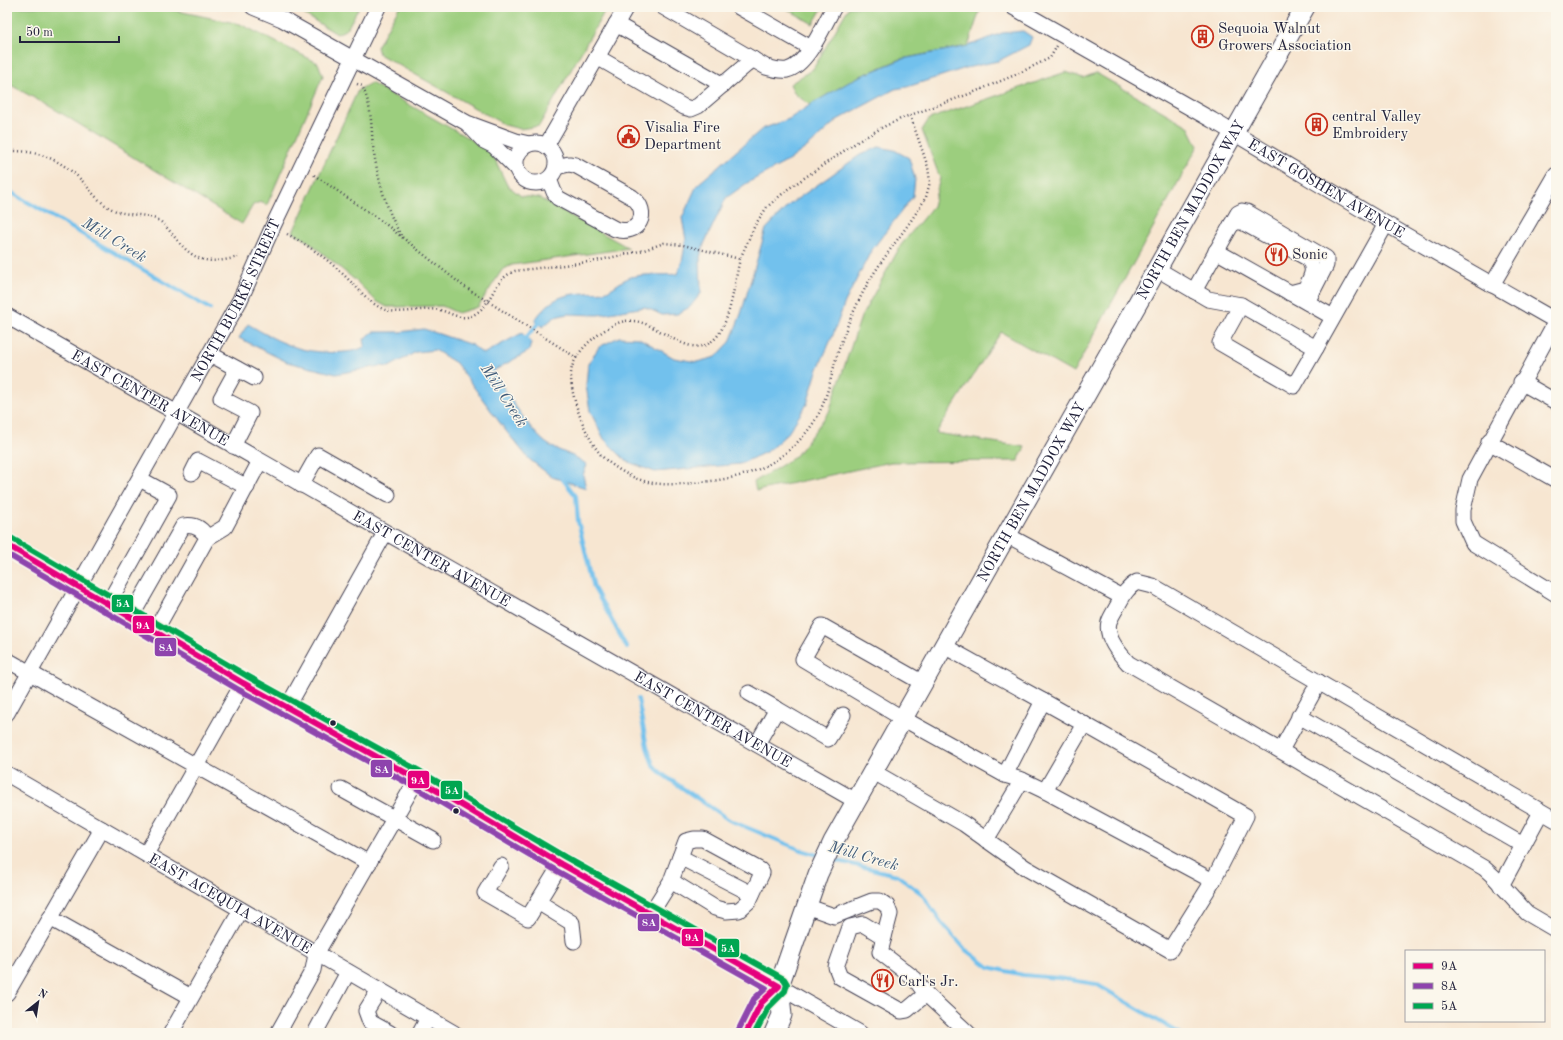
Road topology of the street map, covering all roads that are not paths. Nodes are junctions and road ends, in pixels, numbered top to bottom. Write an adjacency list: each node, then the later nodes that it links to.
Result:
1 (254, 7): 12 (street)
2 (378, 7): 12 (street, NORTH BURKE STREET)
3 (626, 7): 9 (street)
4 (663, 7): 13 (street)
5 (739, 7): 10 (street)
6 (834, 7): 10 (street)
7 (1013, 7): 16 (street, EAST GOSHEN AVENUE)
8 (1305, 7): 16 (main road, NORTH BEN MADDOX WAY)
9 (616, 24): 11 (street); 14 (street)
10 (811, 48): 13 (street)
11 (597, 57): 14 (street); 18 (street)
12 (352, 59): 15 (street); 35 (street, NORTH BURKE STREET)
13 (753, 59): 14 (street)
14 (723, 85)
15 (467, 123): 17 (street); 19 (street)
16 (1234, 133): 22 (street, EAST GOSHEN AVENUE); 25 (main road, NORTH BEN MADDOX WAY)
17 (529, 144): 18 (street); 19 (street)
18 (546, 146): 20 (street)
19 (516, 167): 20 (street)
20 (553, 173): 20 (street)
21 (1556, 175): 26 (street)
22 (1386, 224): 26 (street, EAST GOSHEN AVENUE); 32 (street)
23 (1231, 225): 24 (street); 28 (street); 29 (street)
24 (1216, 251): 27 (street); 28 (street)
25 (1156, 269): 27 (street); 51 (main road, NORTH BEN MADDOX WAY)
26 (1492, 285): 33 (street, EAST GOSHEN AVENUE)
27 (1194, 291): 30 (street)
28 (1290, 293): 29 (street)
29 (1307, 302): 32 (street)
30 (1241, 305): 34 (street); 34 (street)
31 (7, 316): 40 (street, EAST CENTER AVENUE)
32 (1333, 317): 34 (street)
33 (1556, 321): 38 (street)
34 (1316, 348)
35 (210, 354): 36 (street); 40 (street, NORTH BURKE STREET)
36 (237, 368): 37 (street); 42 (street)
37 (254, 378)
38 (1522, 382): 39 (street); 41 (street)
39 (1556, 402)
40 (177, 414): 42 (street, EAST CENTER AVENUE); 45 (street, NORTH BURKE STREET)
41 (1489, 442): 46 (street); 55 (street)
42 (233, 446): 43 (street, EAST CENTER AVENUE)
43 (260, 461): 47 (street, EAST CENTER AVENUE); 48 (street)
44 (192, 473): 48 (street)
45 (140, 479): 54 (street, NORTH BURKE STREET); 57 (street)
46 (1556, 480)
47 (301, 485): 49 (street); 50 (street, EAST CENTER AVENUE)
48 (247, 487): 52 (street)
49 (388, 495)
50 (385, 533): 68 (street); 75 (street, EAST CENTER AVENUE)
51 (1007, 535): 56 (street); 60 (main road, NORTH BEN MADDOX WAY)
52 (207, 538): 58 (street); 59 (street)
53 (7, 545): 54 (street)
54 (79, 586): 57 (street); 62 (street, NORTH BURKE STREET)
55 (1556, 594)
56 (1122, 597): 64 (street); 76 (street)
57 (108, 604): 58 (street)
58 (131, 617): 59 (street)
59 (155, 631): 65 (street)
60 (944, 646): 63 (main road, NORTH BEN MADDOX WAY); 67 (street)
61 (7, 660): 62 (street)
62 (30, 673): 70 (street, NORTH BURKE STREET); 77 (street)
63 (923, 682): 73 (main road, NORTH BEN MADDOX WAY); 73 (street)
64 (1319, 682): 72 (street); 86 (street)
65 (243, 683): 68 (street); 77 (street)
66 (749, 693): 69 (street)
67 (1043, 701): 74 (street); 80 (street)
68 (287, 708): 81 (street)
69 (777, 709): 71 (street); 75 (street)
70 (7, 713)
71 (843, 715)
72 (1299, 716): 76 (street); 92 (street)
73 (902, 718): 78 (main road, NORTH BEN MADDOX WAY); 80 (street)
74 (1084, 724): 84 (street); 99 (street)
75 (757, 744): 85 (street, EAST CENTER AVENUE)
76 (1281, 750): 100 (street)
77 (196, 766): 93 (street); 95 (street)
78 (872, 771): 85 (main road, NORTH BEN MADDOX WAY); 91 (street)
79 (7, 774): 89 (street, EAST ACEQUIA AVENUE)
80 (1005, 775): 82 (street)
81 (417, 780): 87 (street); 96 (street)
82 (1022, 780): 84 (street); 91 (street)
83 (341, 789): 87 (street)
84 (1045, 791): 99 (street)
85 (856, 801): 103 (main road, NORTH BEN MADDOX WAY)
86 (1541, 812): 88 (street); 92 (street)
87 (394, 819): 90 (street); 95 (street)
88 (1556, 820)
89 (102, 829): 93 (street, EAST ACEQUIA AVENUE); 106 (street)
90 (433, 840)
91 (986, 840): 99 (street)
92 (1523, 845): 100 (street)
93 (146, 854): 104 (street, EAST ACEQUIA AVENUE)
94 (680, 857): 98 (street); 101 (street); 101 (street)
95 (369, 863): 110 (street)
96 (561, 864): 102 (street); 105 (street)
97 (501, 866): 102 (street)
98 (671, 881): 101 (street); 105 (street)
99 (1212, 881)
100 (1501, 886): 107 (street)
101 (752, 894)
102 (538, 902): 109 (street)
103 (806, 906): 108 (street); 112 (main road, NORTH BEN MADDOX WAY)
104 (241, 910): 110 (street, EAST ACEQUIA AVENUE); 116 (street)
105 (651, 913): 112 (street)
106 (50, 918): 114 (street); 116 (street)
107 (1556, 930)
108 (884, 937): 115 (street); 115 (street)
109 (574, 941)
110 (316, 954): 111 (street, EAST ACEQUIA AVENUE); 119 (street)
111 (348, 972): 113 (street, EAST ACEQUIA AVENUE); 120 (street)
112 (779, 986): 124 (main road); 125 (main road); 126 (street)
113 (378, 990): 117 (street, EAST ACEQUIA AVENUE); 121 (street)
114 (7, 993)
115 (926, 994): 127 (street)
116 (191, 997): 118 (street)
117 (428, 1018): 122 (street); 123 (street, EAST ACEQUIA AVENUE)
118 (171, 1033)
119 (278, 1033)
120 (315, 1033)
121 (390, 1033)
122 (420, 1033)
123 (454, 1033)
124 (746, 1033)
125 (774, 1033)
126 (860, 1033)
127 (968, 1033)

